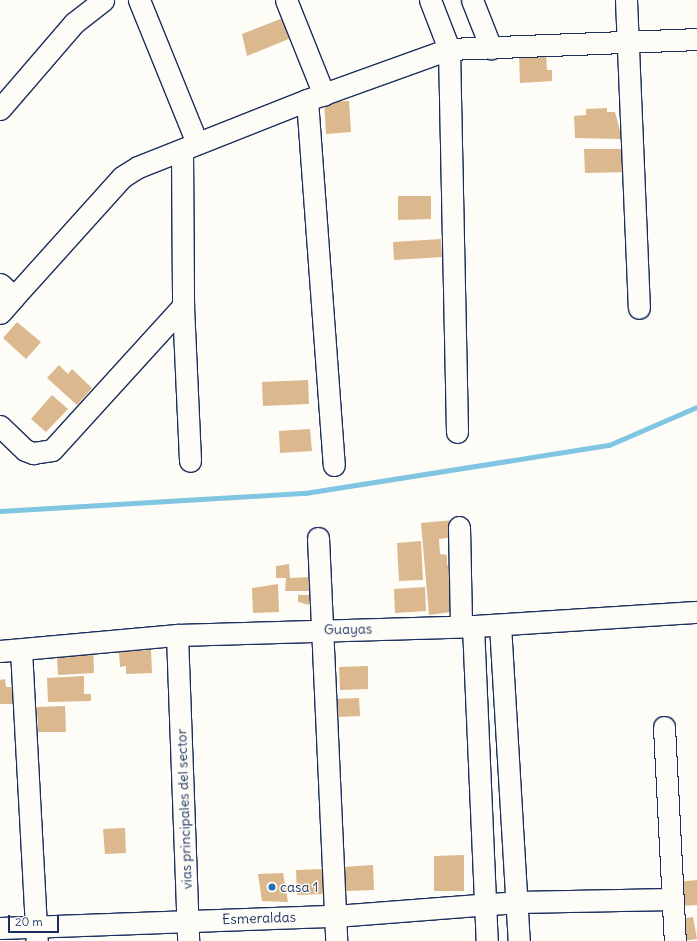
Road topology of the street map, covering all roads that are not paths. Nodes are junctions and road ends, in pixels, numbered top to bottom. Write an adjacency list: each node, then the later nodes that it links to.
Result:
1 (103, 0): 12 (street)
2 (139, 0): 13 (street)
3 (286, 0): 11 (street)
4 (430, 0): 10 (street)
5 (472, 0): 9 (street)
6 (626, 0): 8 (street)
7 (697, 39): 8 (street)
8 (627, 43): 9 (street); 16 (street)
9 (491, 48): 10 (street)
10 (449, 49): 11 (street); 19 (street)
11 (315, 97): 13 (street); 21 (street)
12 (0, 109)
13 (190, 147): 14 (street); 15 (street)
14 (7, 291): 17 (street)
15 (183, 306): 18 (street); 20 (street)
16 (639, 308)
17 (0, 313)
18 (0, 426)
19 (456, 432)
20 (190, 460)
21 (334, 465)
22 (459, 527): 26 (street)
23 (318, 538): 27 (street)
24 (697, 612): 25 (street, Guayas)
25 (500, 624): 26 (street, Guayas); 33 (street)
26 (467, 626): 27 (street, Guayas); 34 (street)
27 (320, 629): 28 (street, Guayas); 35 (street)
28 (177, 635): 29 (street, Guayas); 36 (street, vias principales del sector)
29 (21, 650): 30 (street, Guayas); 38 (street)
30 (0, 651)
31 (664, 727): 32 (street)
32 (672, 899): 33 (street); 43 (street)
33 (517, 902): 34 (street); 42 (street)
34 (486, 904): 35 (street); 41 (street)
35 (335, 916): 36 (street); 40 (street)
36 (193, 920): 38 (street); 39 (street, vias principales del sector)
37 (0, 928): 38 (street)
38 (37, 934)
39 (188, 941)
40 (336, 941)
41 (487, 941)
42 (519, 941)
43 (675, 941)

